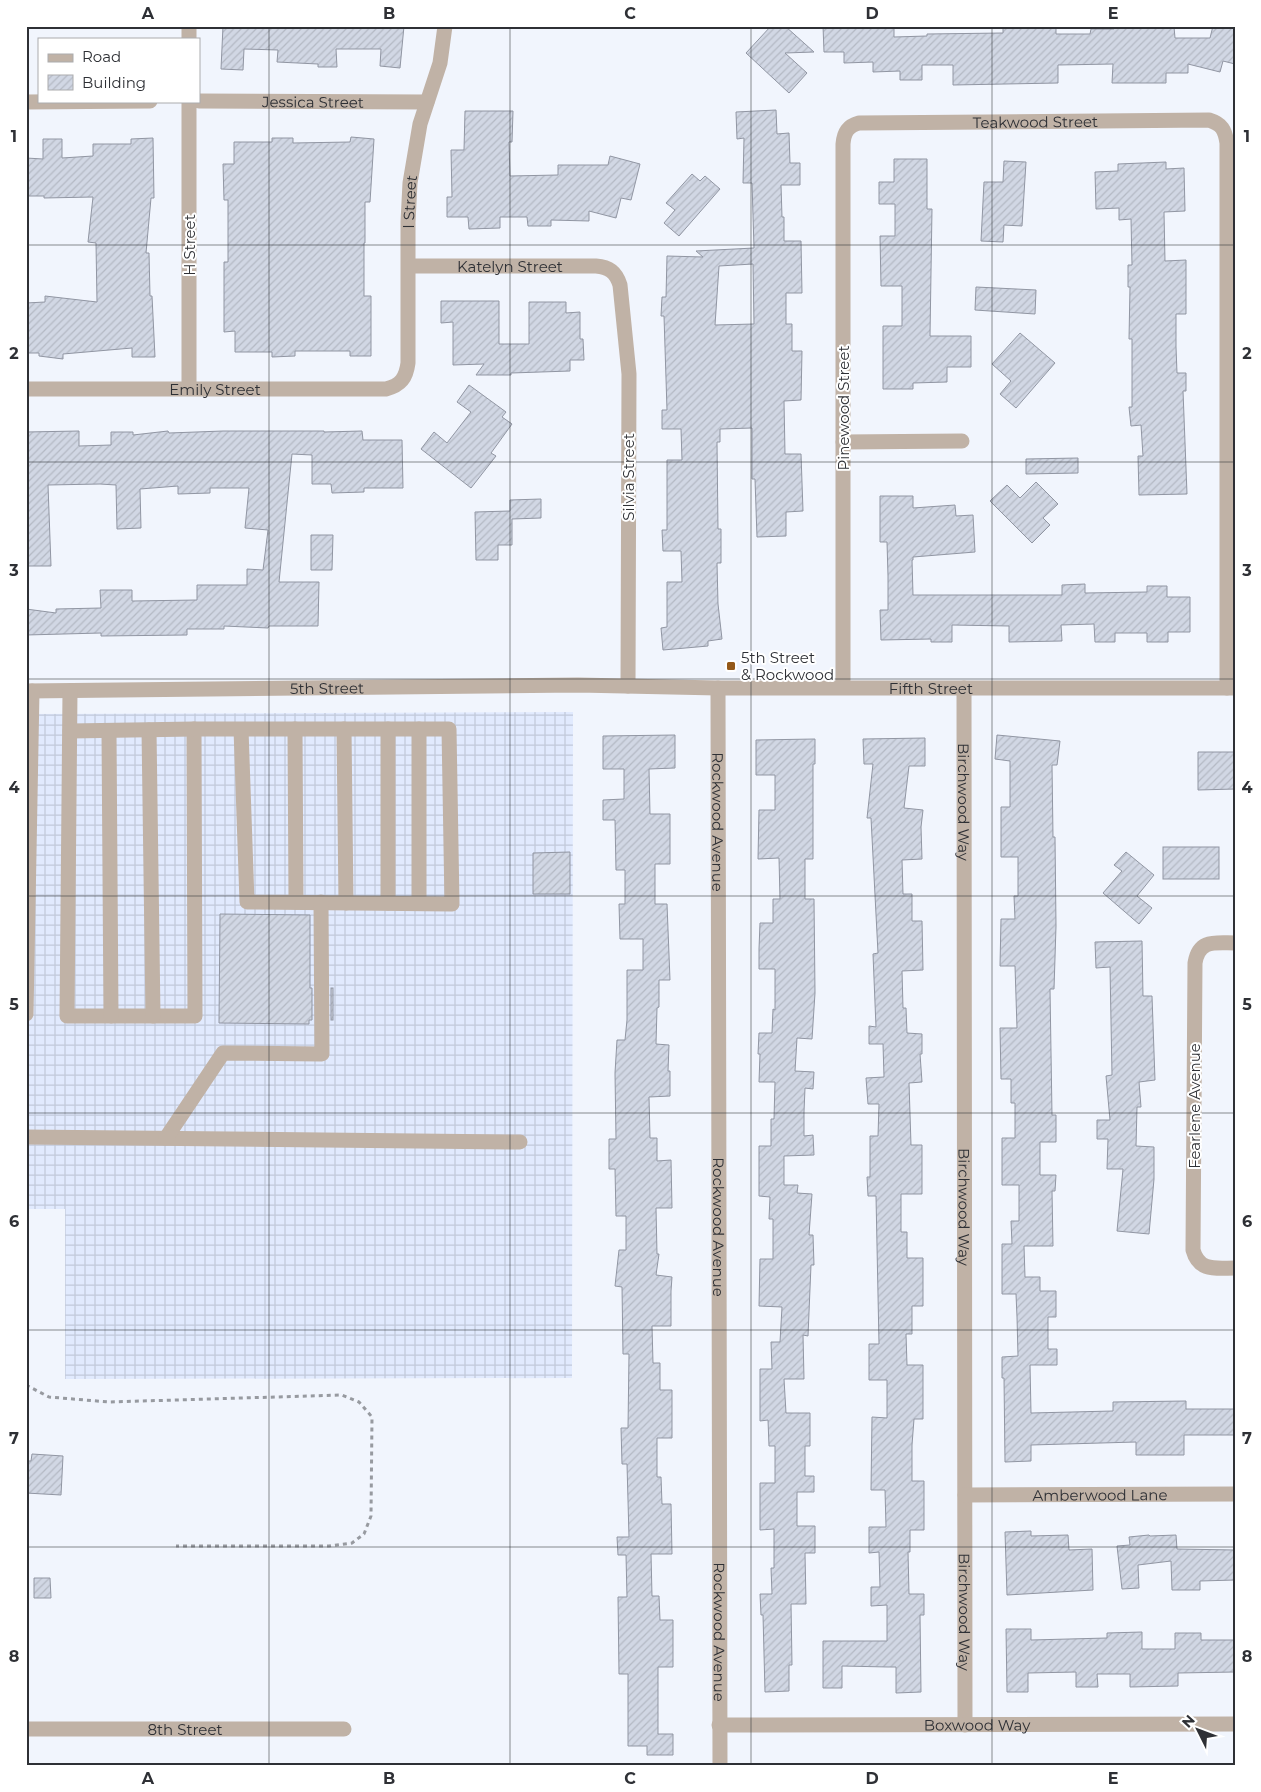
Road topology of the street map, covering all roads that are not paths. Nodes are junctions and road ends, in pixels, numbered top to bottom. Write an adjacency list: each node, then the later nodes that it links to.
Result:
1 (445, 26): 4 (street, I Street)
2 (200, 101): 4 (street, Jessica Street)
3 (190, 102): 9 (street, H Street)
4 (427, 102): 6 (street, I Street)
5 (847, 129): 12 (street, Pinewood Street); 17 (street, Teakwood Street)
6 (409, 266): 7 (street, Katelyn Street); 8 (street, I Street)
7 (612, 271): 13 (street, Silvia Street)
8 (402, 381): 9 (street, Emily Street)
9 (189, 388): 10 (street, Emily Street)
10 (26, 389)
11 (962, 441): 12 (street)
12 (843, 442): 14 (street, Pinewood Street)
13 (628, 686): 15 (street, Fifth Street); 19 (street, 5th Street)
14 (843, 687): 15 (street, Fifth Street); 16 (street, Fifth Street)
15 (718, 688): 46 (street, Rockwood Avenue)
16 (964, 688): 17 (street, Fifth Street); 43 (street, Birchwood Way)
17 (1231, 688)
18 (29, 691): 19 (street, 5th Street); 35 (street)
19 (70, 691): 27 (street)
20 (194, 729): 21 (street); 25 (street); 37 (street)
21 (241, 729): 22 (street); 29 (street)
22 (295, 729): 23 (street); 29 (street)
23 (344, 729): 24 (street); 31 (street)
24 (388, 729): 26 (street); 32 (street)
25 (149, 730): 28 (street); 37 (street)
26 (419, 730): 33 (street); 33 (street)
27 (70, 731): 28 (street); 36 (street)
28 (109, 732): 36 (street)
29 (296, 902): 30 (street)
30 (321, 902): 31 (street); 39 (street)
31 (346, 903): 32 (street)
32 (388, 903): 33 (street)
33 (420, 903)
34 (1235, 943): 41 (street, Fearlene Avenue)
35 (26, 1014)
36 (111, 1016): 37 (street)
37 (153, 1016)
38 (26, 1137): 39 (street)
39 (166, 1138): 40 (street)
40 (520, 1142)
41 (1235, 1268)
42 (1235, 1494): 43 (street, Amberwood Lane)
43 (965, 1496): 44 (street, Birchwood Way)
44 (965, 1724): 45 (street, Boxwood Way); 46 (street, Boxwood Way)
45 (1235, 1724)
46 (719, 1725): 49 (street, Rockwood Avenue)
47 (26, 1729): 48 (street, 8th Street)
48 (344, 1729)
49 (720, 1766)

